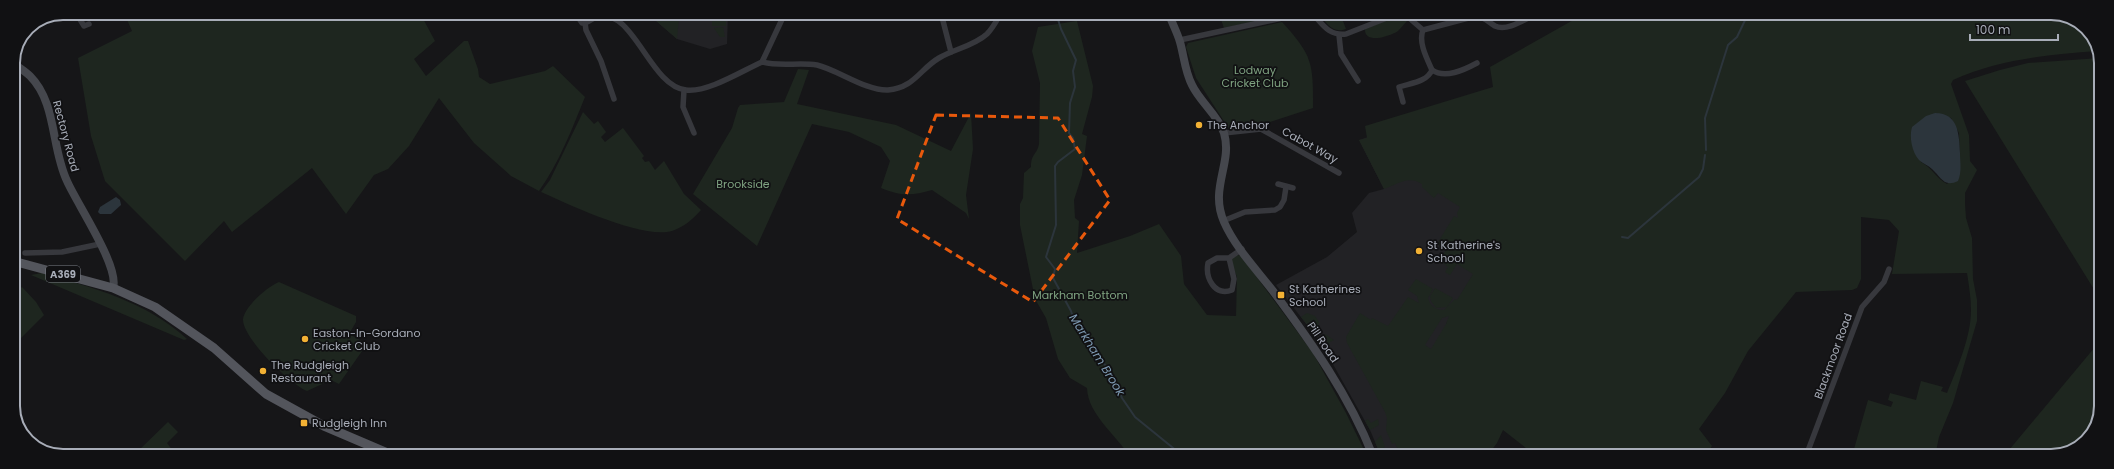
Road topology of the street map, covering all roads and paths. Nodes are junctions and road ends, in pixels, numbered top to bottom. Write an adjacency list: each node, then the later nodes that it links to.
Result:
1 (80, 20): 17 (street)
2 (580, 20): 16 (street)
3 (589, 20): 16 (street)
4 (616, 20): 27 (street)
5 (782, 20): 22 (street)
6 (943, 20): 21 (street)
7 (996, 20): 21 (street)
8 (1172, 20): 20 (street)
9 (1273, 20): 20 (street)
10 (1319, 20): 19 (street)
11 (1380, 20): 19 (street)
12 (1411, 20): 18 (street)
13 (1461, 20): 18 (street)
14 (1488, 20): 15 (street)
15 (1523, 20)
16 (585, 23): 28 (street)
17 (84, 27)
18 (1423, 30): 25 (street)
19 (1339, 35): 26 (street)
20 (1180, 40): 31 (street)
21 (951, 52): 22 (street)
22 (762, 62): 27 (street)
23 (1477, 63): 25 (street)
24 (20, 68): 37 (street, Rectory Road)
25 (1432, 70): 29 (street)
26 (1358, 81)
27 (684, 90): 30 (street)
28 (614, 99)
29 (1403, 102)
30 (694, 133)
31 (1224, 133): 32 (street, Cabot Way); 36 (street)
32 (1339, 173)
33 (1278, 184): 34 (street)
34 (1286, 187): 35 (street); 36 (street)
35 (1293, 188)
36 (1223, 221): 38 (street, Pill Road)
37 (100, 244): 39 (street); 43 (street, Rectory Road)
38 (1242, 250): 40 (street); 45 (street, Pill Road)
39 (25, 253)
40 (1229, 258): 40 (street)
41 (20, 263): 43 (main road, A369)
42 (1889, 269): 46 (street, Blackmoor Road)
43 (113, 288): 44 (main road, A369)
44 (378, 449)
45 (1370, 449)
46 (1809, 449)

